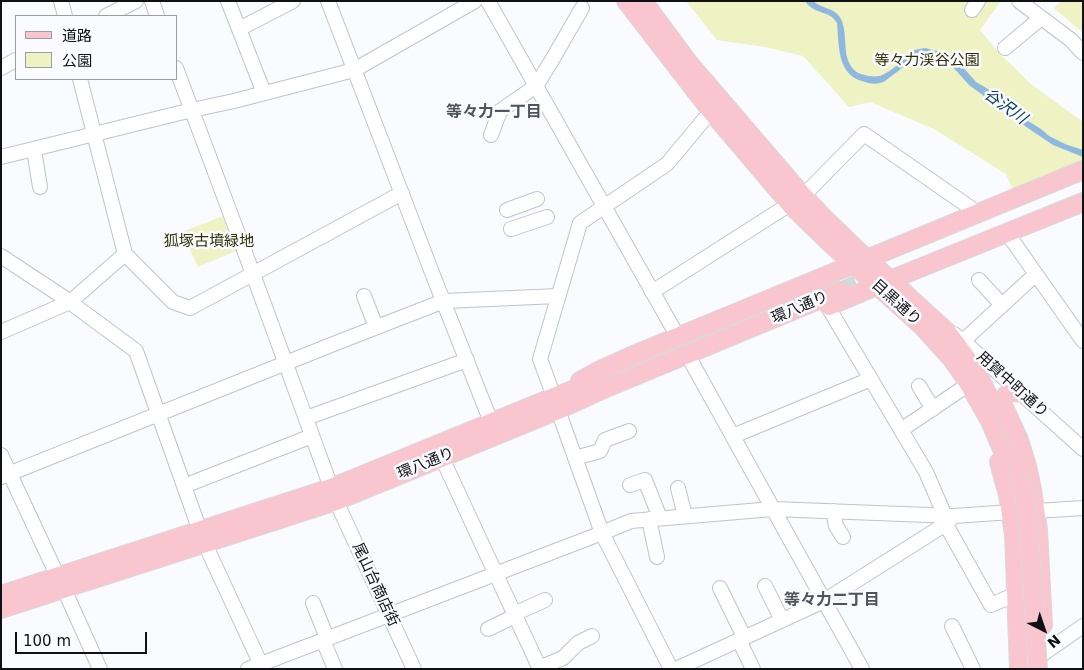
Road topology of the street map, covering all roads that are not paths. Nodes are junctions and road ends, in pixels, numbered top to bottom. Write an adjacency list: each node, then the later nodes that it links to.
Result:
1 (61, 1): 13 (street)
2 (136, 1): 14 (street)
3 (152, 1): 15 (street)
4 (228, 1): 17 (street)
5 (293, 1): 17 (street)
6 (328, 1): 22 (street)
7 (475, 1): 22 (street)
8 (488, 1): 25 (street)
9 (626, 1): 27 (main road, 目黒通り)
10 (643, 1): 27 (main road, 目黒通り)
11 (1019, 1): 16 (street)
12 (582, 8): 25 (street)
13 (65, 15)
14 (108, 15)
15 (157, 15)
16 (1041, 18): 18 (street); 19 (street)
17 (239, 29): 26 (street)
18 (1005, 48)
19 (1083, 53)
20 (15, 61): 21 (street)
21 (1, 68)
22 (354, 70): 26 (street); 37 (street)
23 (178, 73): 28 (street, 尾山台商店街)
24 (80, 80): 29 (street)
25 (536, 86): 30 (street); 42 (street)
26 (264, 93): 28 (street)
27 (716, 106): 39 (main road, 目黒通り); 42 (street)
28 (192, 110): 29 (street); 52 (street, 尾山台商店街)
29 (94, 135): 31 (street); 48 (street)
30 (491, 135)
31 (34, 150): 32 (street); 35 (street)
32 (1, 158)
33 (1083, 170): 40 (main road)
34 (1083, 180): 40 (main road)
35 (40, 187)
36 (1083, 192): 40 (main road)
37 (402, 193): 52 (street); 60 (street)
38 (537, 199): 43 (street)
39 (797, 200): 44 (street); 51 (main road, 目黒通り); 57 (street)
40 (1046, 201): 41 (main road); 44 (main road); 47 (main road); 50 (main road)
41 (1083, 202)
42 (604, 206): 57 (street); 59 (street)
43 (506, 210)
44 (978, 213): 51 (main road)
45 (547, 217): 46 (street)
46 (511, 229)
47 (1007, 233): 50 (main road); 53 (street)
48 (125, 254): 52 (street); 61 (street)
49 (1, 256): 61 (street)
50 (913, 260): 55 (main road); 62 (main road)
51 (860, 262): 55 (main road, 目黒通り); 68 (main road)
52 (253, 274): 73 (street, 尾山台商店街)
53 (1036, 274): 63 (street); 70 (street)
54 (980, 280): 63 (street)
55 (884, 283): 62 (main road, 目黒通り); 64 (main road); 75 (main road, 目黒通り)
56 (838, 286): 78 (main road, 環八通り)
57 (652, 292): 68 (street)
58 (364, 296): 66 (street)
59 (558, 296): 60 (street); 78 (street)
60 (444, 301): 66 (street); 71 (street)
61 (70, 302): 67 (street); 81 (street)
62 (916, 304): 65 (main road, 目黒通り)
63 (1002, 305): 69 (street)
64 (828, 307): 72 (main road); 74 (street)
65 (939, 324): 69 (street, 用賀中町通り); 80 (main road, 目黒通り)
66 (376, 328): 73 (street)
67 (1, 332)
68 (678, 338): 78 (main road)
69 (963, 342): 77 (street, 用賀中町通り)
70 (1083, 342)
71 (467, 360): 82 (street); 83 (street)
72 (692, 363): 78 (main road); 87 (street)
73 (286, 364): 81 (street); 82 (street, 尾山台商店街)
74 (870, 379): 84 (street); 87 (street)
75 (969, 384): 79 (street); 80 (main road, 目黒通り)
76 (919, 386): 79 (street)
77 (1020, 393): 80 (main road); 88 (street, 用賀中町通り)
78 (556, 403): 83 (main road, 環八通り); 90 (main road, 環八通り); 91 (street)
79 (933, 408): 84 (street)
80 (998, 412): 92 (main road, 目黒通り); 92 (main road, 目黒通り); 101 (main road); 102 (main road)
81 (159, 414): 93 (street); 95 (street)
82 (306, 418): 86 (street, 尾山台商店街)
83 (492, 422): 97 (main road, 環八通り)
84 (901, 430): 104 (street)
85 (629, 431): 91 (street)
86 (312, 436): 95 (street); 97 (street, 尾山台商店街)
87 (733, 436): 99 (street)
88 (1083, 449)
89 (1, 455): 93 (street)
90 (442, 458): 97 (main road, 環八通り); 110 (street)
91 (575, 458): 106 (street)
92 (1014, 471): 131 (main road, 目黒通り, bridge); 143 (main road, 目黒通り)
93 (5, 475): 111 (street)
94 (630, 485): 105 (street)
95 (184, 486): 107 (street)
96 (678, 488): 103 (street)
97 (334, 494): 107 (main road, 環八通り); 122 (street, 尾山台商店街)
98 (1083, 508): 101 (street)
99 (773, 509): 100 (street); 103 (street); 117 (street)
100 (834, 511): 104 (street); 108 (street)
101 (1036, 511): 118 (main road)
102 (1010, 512): 104 (street); 114 (main road)
103 (685, 516): 105 (street)
104 (948, 518): 114 (street); 117 (street)
105 (654, 519): 106 (street); 109 (street)
106 (602, 533): 110 (street); 137 (street)
107 (203, 537): 111 (main road, 環八通り); 132 (street)
108 (843, 537)
109 (657, 551)
110 (496, 574): 122 (street); 123 (street)
111 (61, 583): 115 (main road, 環八通り); 120 (main road, 環八通り); 135 (street)
112 (765, 586): 124 (street)
113 (720, 588): 130 (street)
114 (1016, 594): 121 (main road)
115 (1, 595)
116 (545, 600): 123 (street)
117 (824, 600): 124 (street); 140 (street)
118 (1042, 601): 121 (street); 131 (main road)
119 (312, 603): 129 (street)
120 (1, 610)
121 (1017, 612): 142 (main road)
122 (389, 615): 129 (street); 136 (street, 尾山台商店街)
123 (515, 615): 127 (street); 134 (street)
124 (782, 620): 130 (street)
125 (952, 626): 141 (street)
126 (1083, 626): 131 (street)
127 (488, 629)
128 (592, 636): 134 (street)
129 (325, 639): 132 (street); 133 (street)
130 (741, 639): 138 (street); 139 (street)
131 (1041, 661): 142 (street)
132 (257, 667)
133 (335, 668)
134 (539, 668)
135 (100, 669)
136 (414, 669)
137 (670, 669)
138 (676, 669)
139 (753, 669)
140 (862, 669)
141 (973, 669)
142 (1020, 669)
143 (1029, 669)

